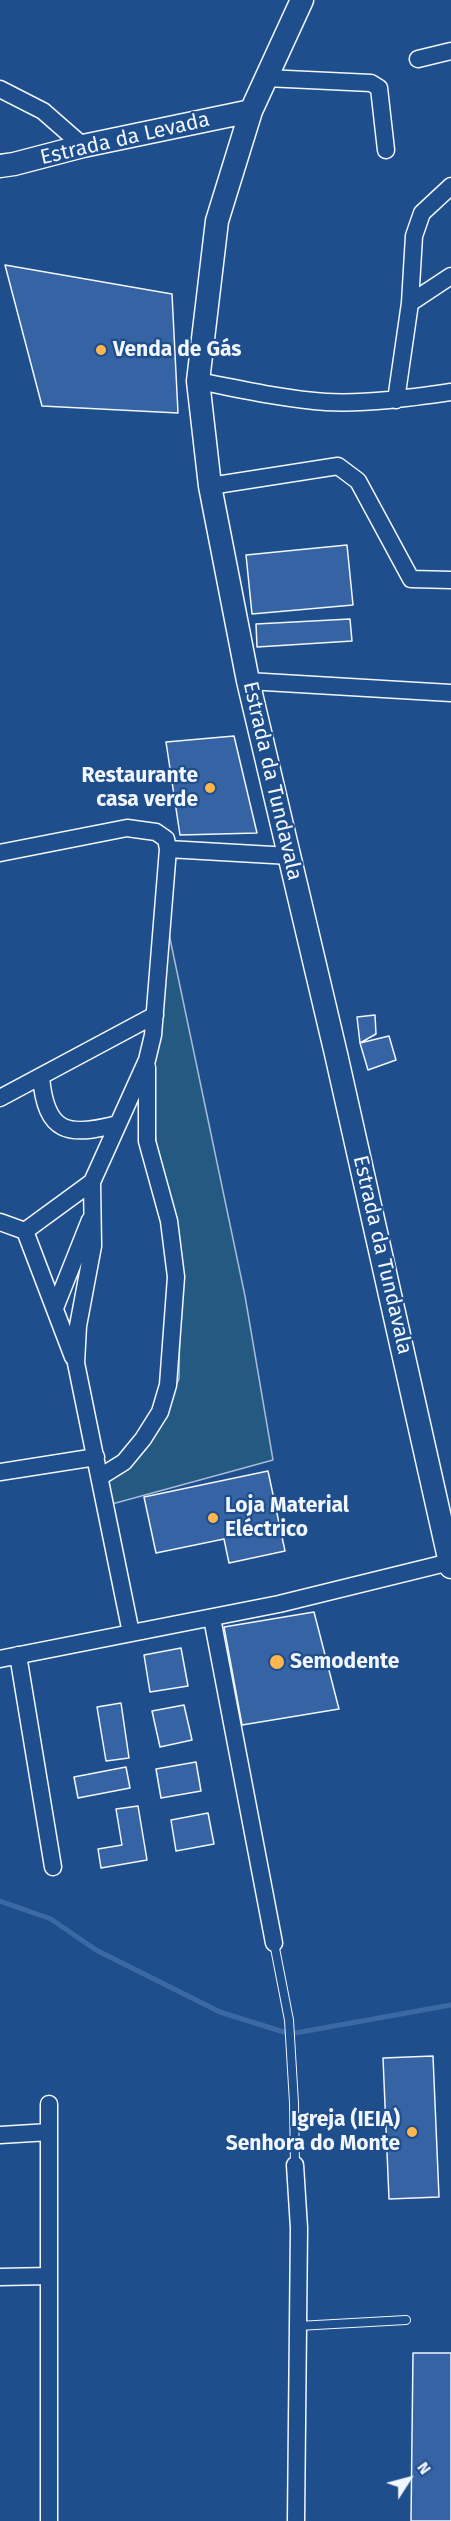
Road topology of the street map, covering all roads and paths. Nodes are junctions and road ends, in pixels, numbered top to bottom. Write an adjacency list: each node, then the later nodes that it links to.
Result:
1 (302, 0): 4 (main road, Estrada da Tundavala)
2 (451, 51): 3 (street)
3 (418, 59)
4 (266, 78): 6 (main road, Estrada da Tundavala); 8 (street)
5 (0, 89): 7 (street)
6 (251, 111): 7 (main road, Estrada da Levada); 13 (main road, Estrada da Tundavala)
7 (83, 146): 9 (main road, Estrada da Levada)
8 (386, 150)
9 (0, 166)
10 (451, 186): 12 (street)
11 (451, 276): 12 (street)
12 (410, 303): 15 (street)
13 (198, 381): 15 (street); 16 (main road, Estrada da Tundavala)
14 (451, 392): 15 (street)
15 (396, 399)
16 (210, 486): 17 (street); 18 (main road, Estrada da Tundavala)
17 (451, 580)
18 (248, 681): 19 (street); 22 (main road, Estrada da Tundavala)
19 (451, 693)
20 (168, 849): 21 (street); 22 (street); 23 (street)
21 (0, 853)
22 (290, 856): 37 (main road, Estrada da Tundavala)
23 (155, 1015): 24 (street); 25 (street)
24 (147, 1060): 27 (street); 36 (street)
25 (41, 1077): 26 (street); 27 (street)
26 (0, 1098)
27 (118, 1124): 28 (street)
28 (92, 1182): 29 (street); 31 (street)
29 (93, 1214): 32 (street); 33 (street)
30 (0, 1222): 31 (street)
31 (25, 1232): 32 (street)
32 (54, 1308): 33 (street)
33 (76, 1363): 34 (street)
34 (96, 1457): 35 (street); 36 (street)
35 (0, 1472)
36 (100, 1477): 40 (street)
37 (445, 1508): 38 (main road, Estrada da Tundavala)
38 (450, 1564): 39 (street)
39 (212, 1618): 40 (street); 44 (street)
40 (131, 1633): 41 (street)
41 (18, 1655): 42 (street); 43 (street)
42 (0, 1659)
43 (53, 1868)
44 (274, 1943): 48 (lane)
45 (49, 2104): 46 (street)
46 (49, 2132): 47 (street); 49 (street)
47 (0, 2135)
48 (295, 2165): 52 (street)
49 (48, 2276): 50 (street); 53 (street)
50 (0, 2277)
51 (406, 2320): 52 (lane)
52 (298, 2326): 54 (street)
53 (50, 2521)
54 (296, 2521)

